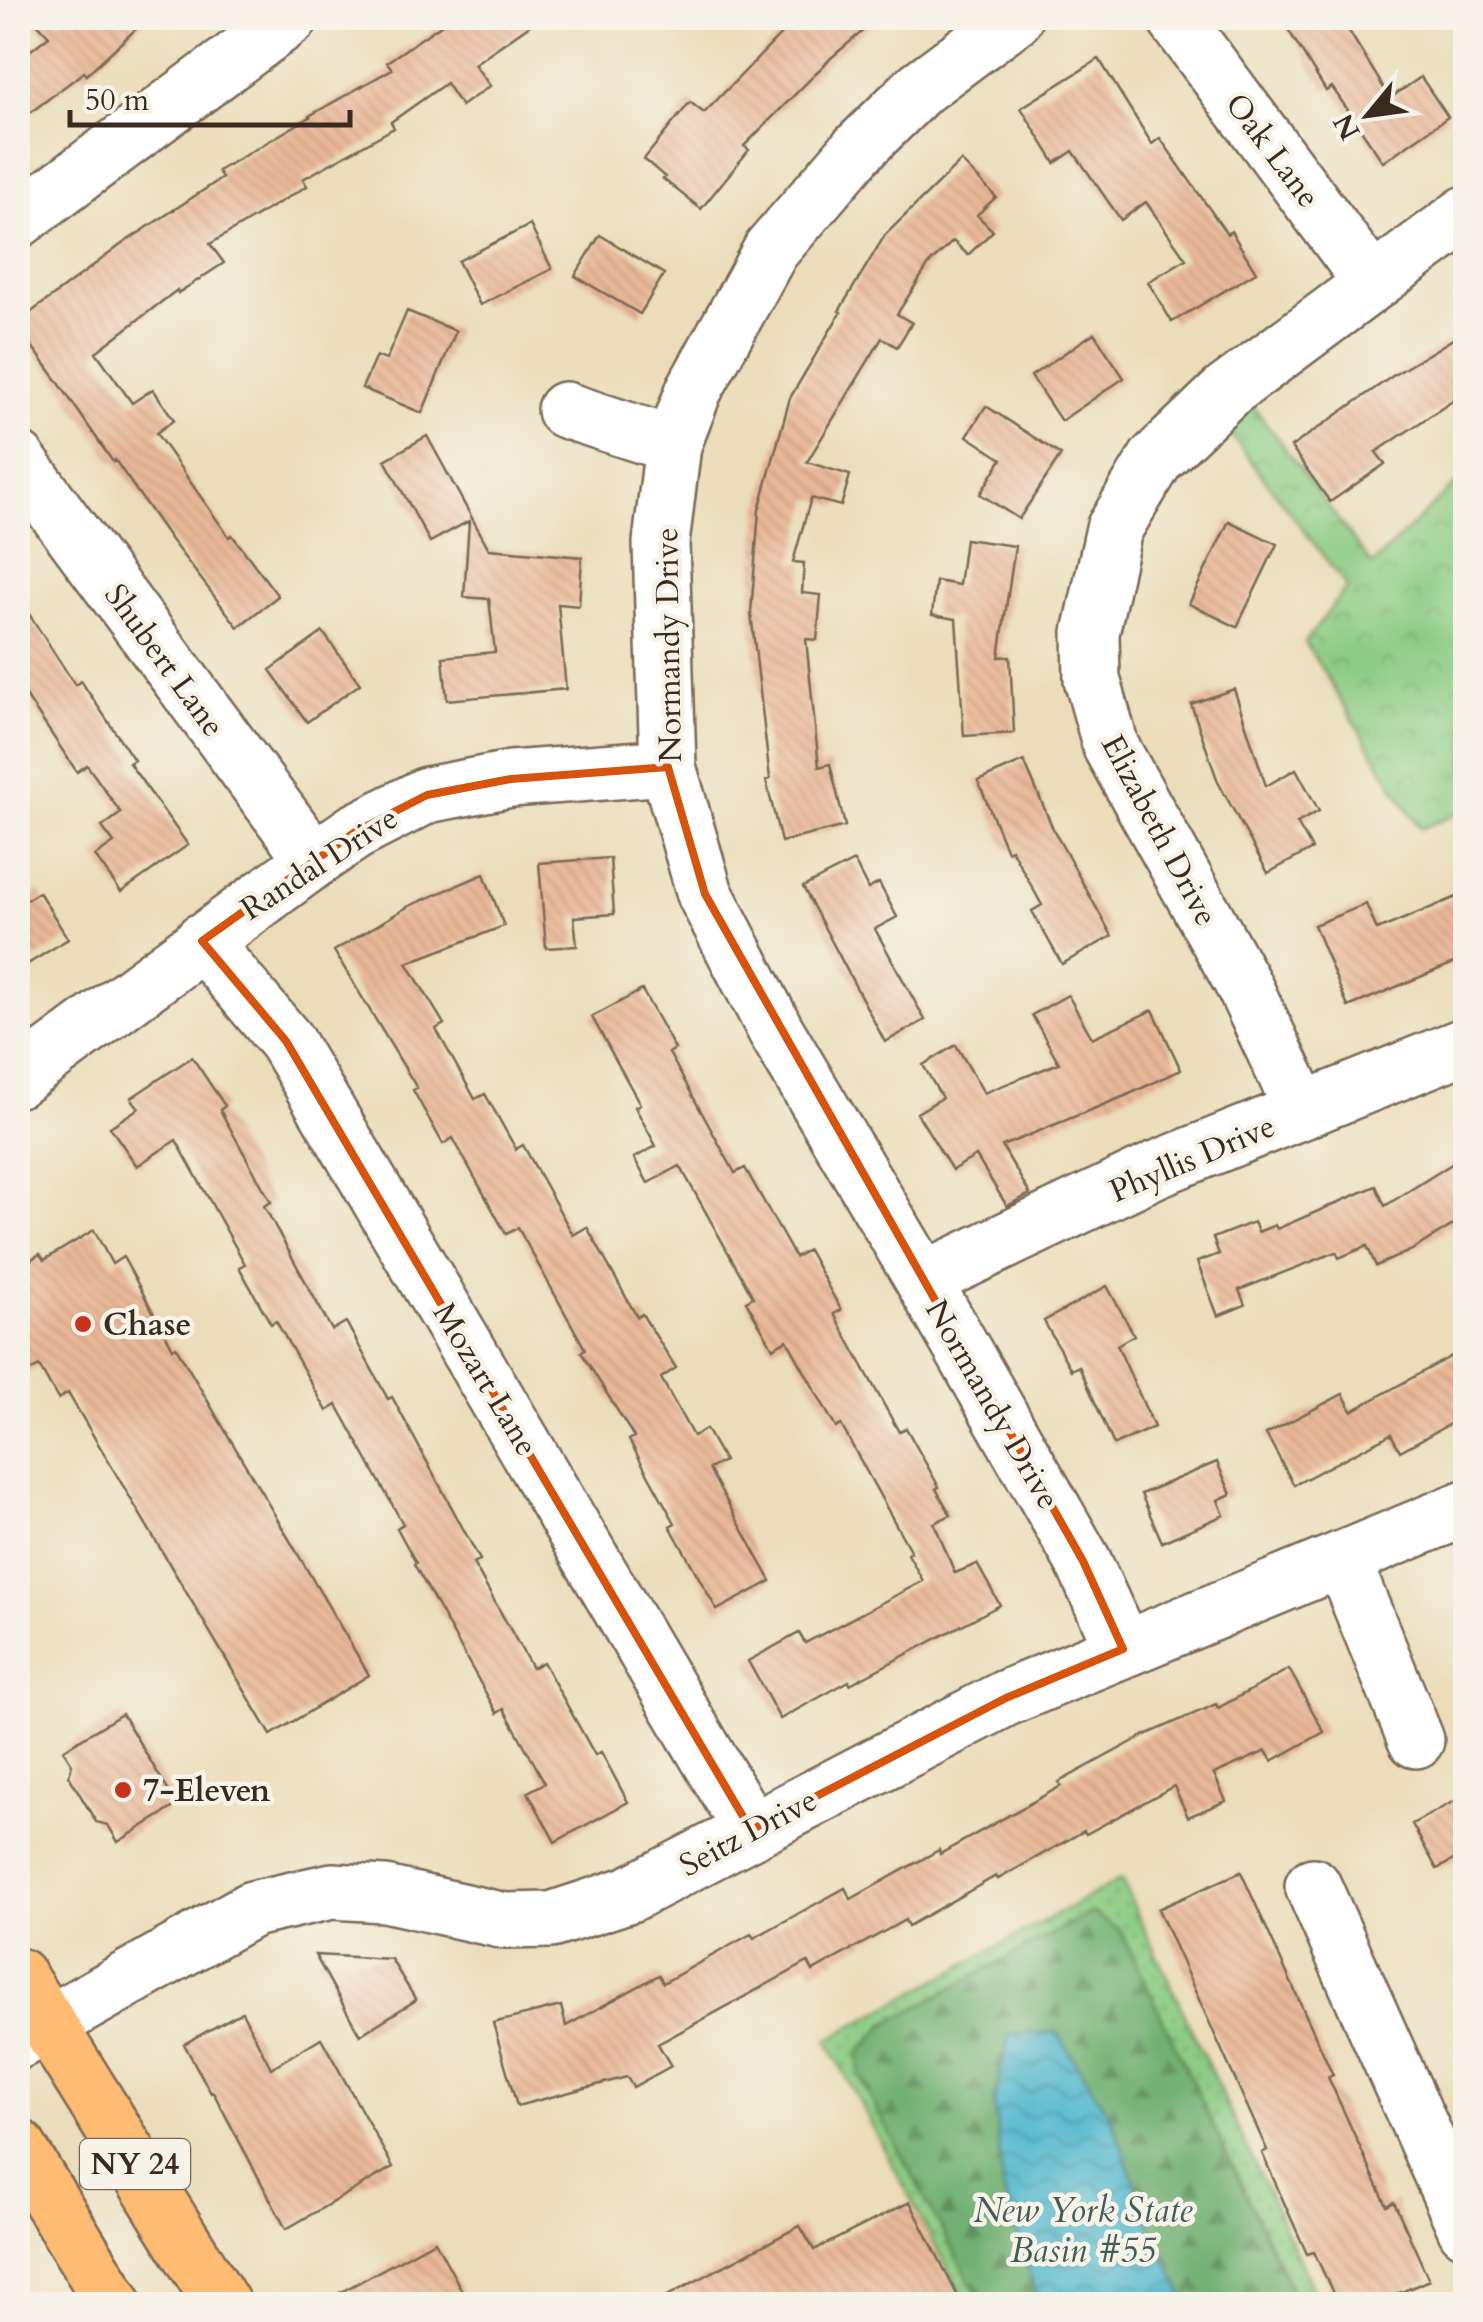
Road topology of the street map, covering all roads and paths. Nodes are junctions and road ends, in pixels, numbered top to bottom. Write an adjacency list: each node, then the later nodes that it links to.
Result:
1 (290, 18): 5 (street)
2 (1014, 18): 8 (street, Normandy Drive)
3 (1175, 18): 6 (street, Oak Lane)
4 (1466, 214): 6 (street, Elizabeth Drive)
5 (18, 220)
6 (1372, 283): 15 (street, Elizabeth Drive)
7 (565, 410): 8 (street)
8 (673, 445): 10 (street, Normandy Drive)
9 (18, 460): 11 (street, Shubert Lane)
10 (668, 767): 11 (street, Randal Drive); 16 (street, Normandy Drive)
11 (314, 860): 12 (street, Randal Drive)
12 (202, 941): 14 (street, Randal Drive); 21 (street, Mozart Lane)
13 (1466, 1045): 15 (street, Phyllis Drive)
14 (18, 1079)
15 (1304, 1112): 16 (street, Phyllis Drive)
16 (923, 1280): 19 (street, Normandy Drive)
17 (1466, 1508): 18 (street, Seitz Drive)
18 (1342, 1558): 19 (street, Seitz Drive); 20 (street)
19 (1123, 1648): 21 (street, Seitz Drive)
20 (1416, 1740)
21 (752, 1830): 24 (street, Seitz Drive)
22 (1313, 1886): 26 (street)
23 (18, 1976): 24 (main road, NY 24)
24 (32, 2032): 28 (main road, NY 24)
25 (18, 2147): 27 (main road, NY 24)
26 (1466, 2229)
27 (114, 2304)
28 (222, 2304)

